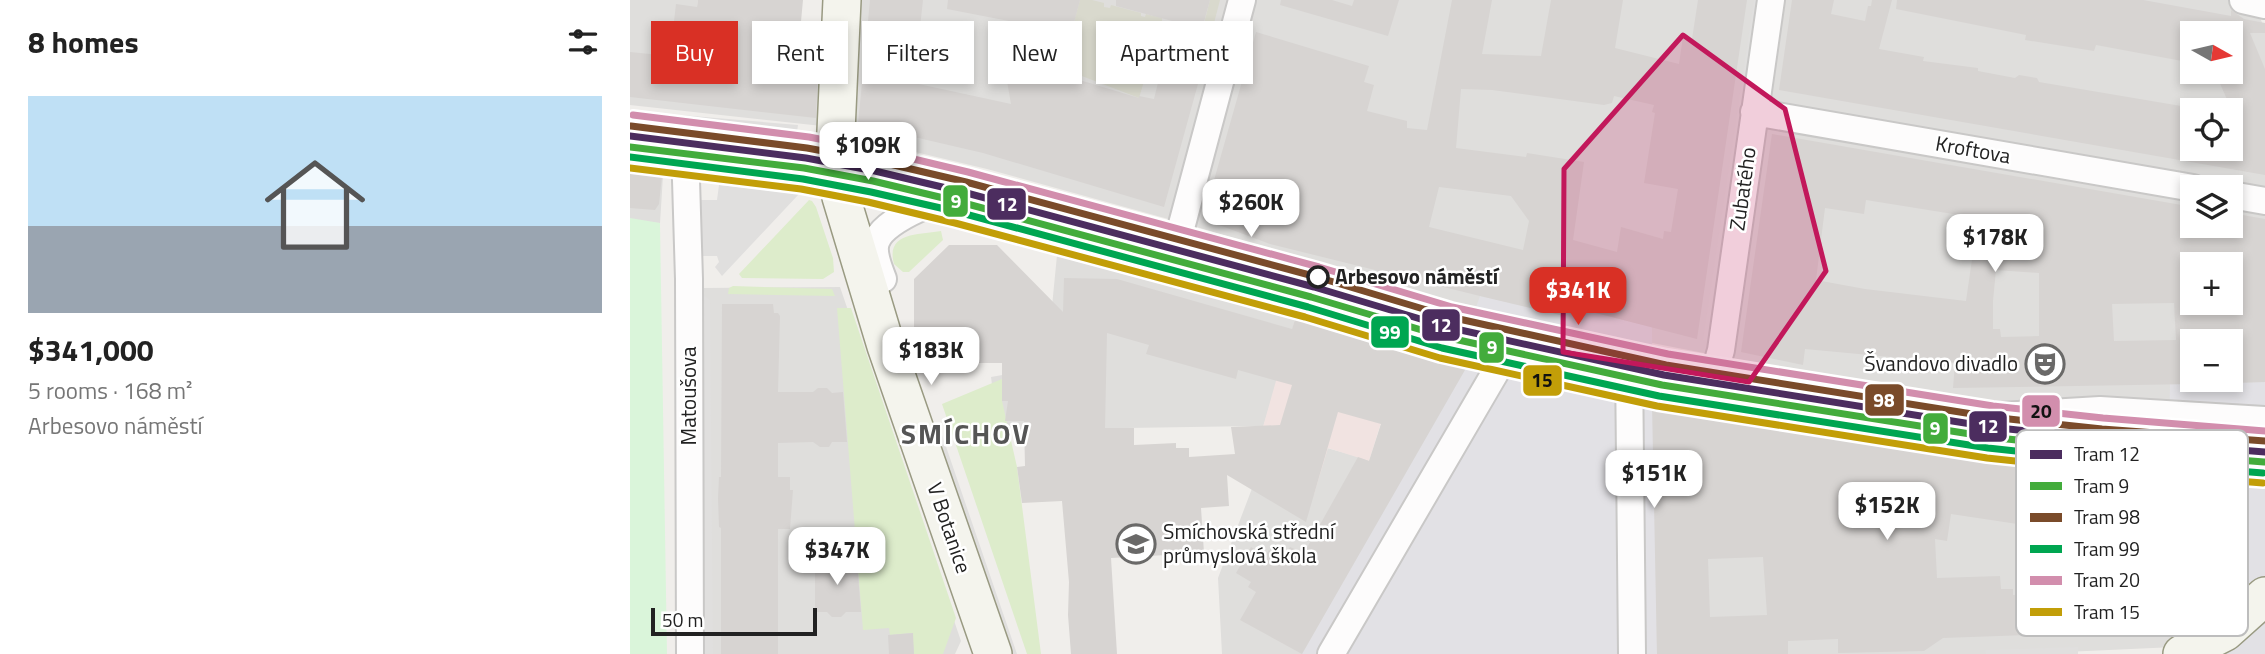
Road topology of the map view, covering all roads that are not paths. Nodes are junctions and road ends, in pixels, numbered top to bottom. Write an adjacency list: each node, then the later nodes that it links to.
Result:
1 (842, 0): 9 (main road, V Botanice)
2 (1242, 0): 14 (street)
3 (1772, 0): 6 (street, Zubatého)
4 (2243, 0): 5 (street)
5 (2265, 2)
6 (1754, 112): 10 (street, Kroftova); 18 (street, Zubatého)
7 (630, 130): 8 (street)
8 (688, 138): 9 (street); 26 (street, Matoušova)
9 (835, 159): 11 (street); 16 (main road, V Botanice)
10 (2180, 186)
11 (974, 189): 14 (street); 16 (street)
12 (2243, 197): 13 (street)
13 (2265, 201)
14 (1177, 243): 15 (street)
15 (1516, 337): 17 (street); 28 (street)
16 (886, 346): 27 (main road, V Botanice)
17 (1629, 362): 18 (street); 29 (street)
18 (1713, 378): 19 (street)
19 (1958, 417): 20 (street); 21 (street)
20 (2265, 420)
21 (2016, 432)
22 (2265, 596): 23 (main road)
23 (2248, 611)
24 (2192, 636): 30 (street)
25 (2219, 636): 30 (main road)
26 (690, 654)
27 (993, 654)
28 (1331, 654)
29 (1632, 654)
30 (2191, 654)

